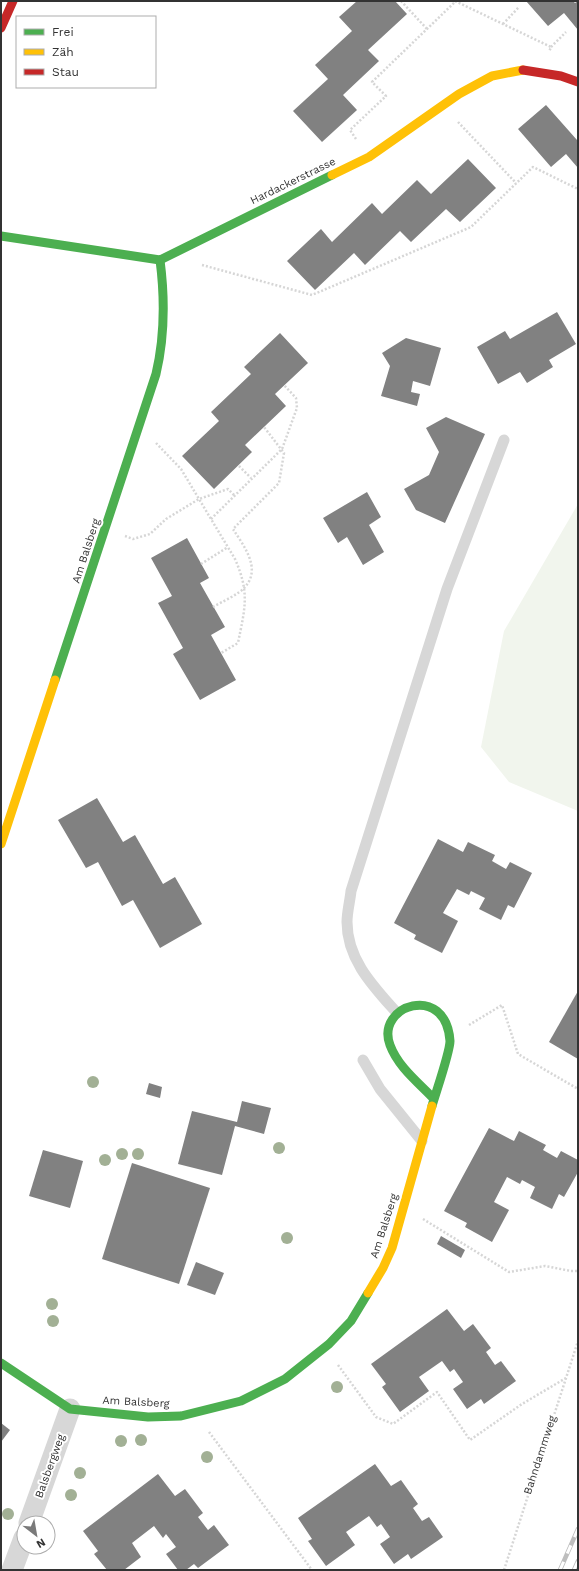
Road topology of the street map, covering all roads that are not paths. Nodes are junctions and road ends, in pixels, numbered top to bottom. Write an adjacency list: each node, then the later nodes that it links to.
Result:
1 (13, 1): 2 (street)
2 (1, 28)
3 (578, 82): 5 (street, Hardackerstrasse)
4 (1, 236): 5 (street)
5 (160, 260): 7 (street, Am Balsberg)
6 (504, 440): 8 (lane)
7 (1, 844)
8 (397, 1013): 10 (street); 10 (street, Am Balsberg)
9 (363, 1060): 11 (lane)
10 (434, 1099): 11 (street, Am Balsberg)
11 (422, 1141): 13 (street, Am Balsberg)
12 (1, 1363): 13 (street, Am Balsberg)
13 (70, 1409): 14 (street, Balsbergweg)
14 (32, 1515)
15 (18, 1555): 16 (street)
16 (12, 1570)

